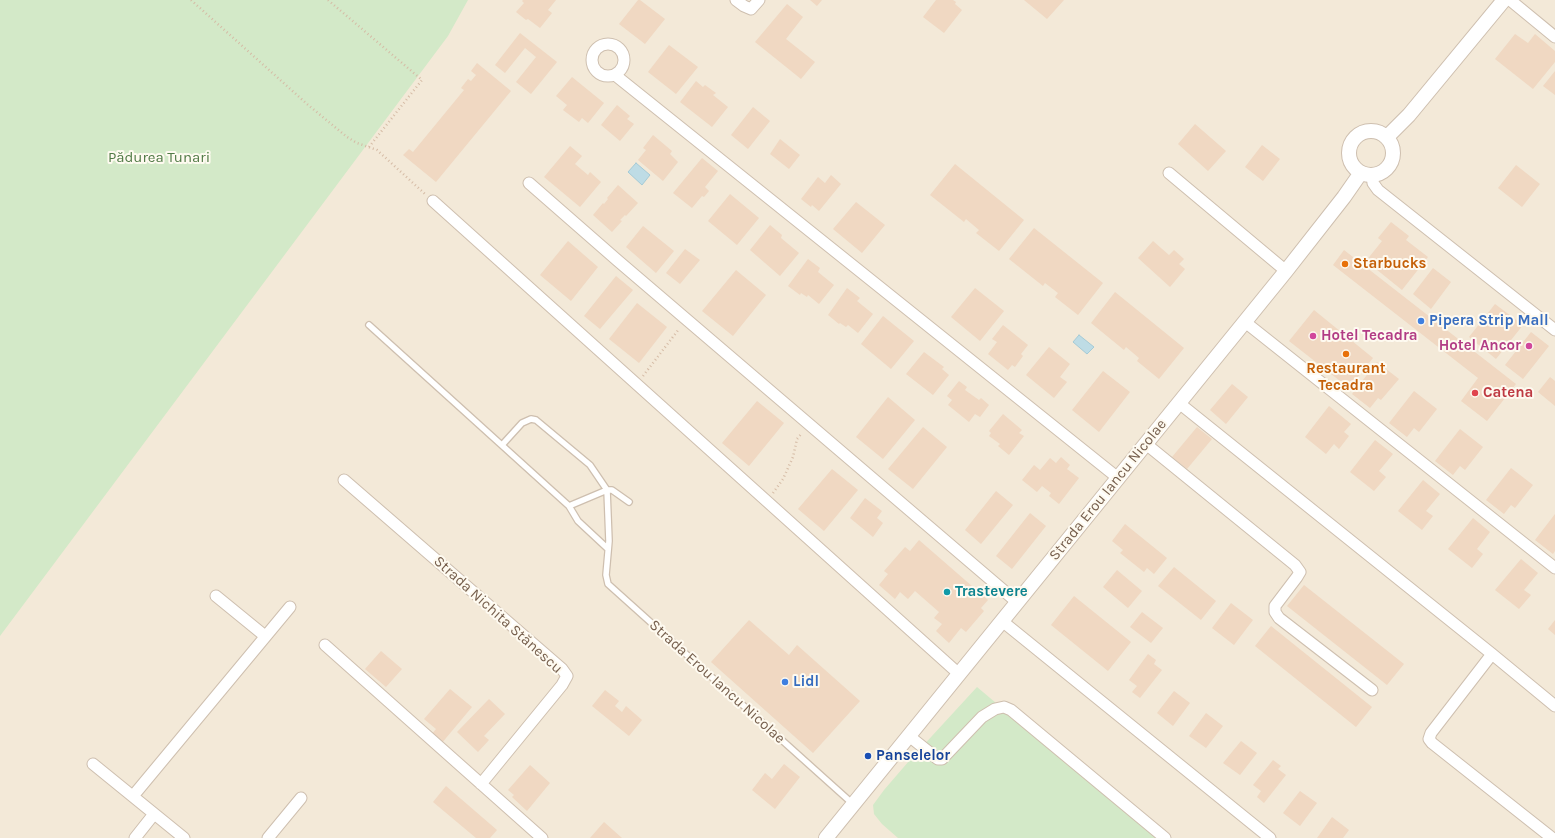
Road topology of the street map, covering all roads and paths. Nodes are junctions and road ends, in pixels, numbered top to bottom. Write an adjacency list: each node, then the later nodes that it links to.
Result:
1 (191, 0): 10 (path)
2 (328, 0): 10 (path)
3 (736, 0): 4 (street)
4 (759, 0)
5 (1504, 0): 9 (street)
6 (1510, 0): 7 (street)
7 (1555, 37)
8 (615, 75): 25 (street)
9 (1387, 137): 12 (street); 12 (street)
10 (369, 148): 14 (path)
11 (1169, 173): 15 (street)
12 (1366, 175): 15 (street, Strada Erou Iancu Nicolae); 19 (street)
13 (529, 183): 16 (street)
14 (433, 201): 20 (street)
15 (1286, 271): 17 (street, Strada Erou Iancu Nicolae)
16 (686, 319): 20 (path); 22 (street)
17 (1245, 322): 21 (street, Strada Erou Iancu Nicolae); 32 (street)
18 (369, 325): 24 (lane)
19 (1555, 330)
20 (637, 384): 29 (street)
21 (1179, 403): 23 (street, Strada Erou Iancu Nicolae); 39 (street)
22 (808, 423): 29 (path); 34 (street)
23 (1146, 444): 25 (street, Strada Erou Iancu Nicolae); 41 (street)
24 (502, 445): 27 (lane, Strada Erou Iancu Nicolae); 30 (lane)
25 (1118, 478): 34 (street, Strada Erou Iancu Nicolae)
26 (344, 480): 45 (street, Strada Nichita Stănescu)
27 (607, 490): 28 (lane); 30 (lane); 31 (lane, Strada Erou Iancu Nicolae)
28 (629, 502)
29 (767, 502): 40 (street)
30 (569, 506): 31 (lane)
31 (607, 548): 48 (lane, Strada Erou Iancu Nicolae)
32 (1555, 568)
33 (216, 596): 37 (street)
34 (1017, 602): 36 (street, Strada Erou Iancu Nicolae)
35 (290, 607): 37 (street)
36 (1002, 621): 40 (street, Strada Erou Iancu Nicolae); 56 (street)
37 (265, 636): 46 (street)
38 (325, 645): 45 (street)
39 (1492, 654): 42 (street); 57 (street)
40 (959, 674): 43 (street, Strada Erou Iancu Nicolae)
41 (1372, 690)
42 (1555, 706)
43 (909, 736): 48 (street, Strada Erou Iancu Nicolae); 55 (street)
44 (92, 764): 46 (street)
45 (481, 784): 53 (street)
46 (133, 796): 49 (street)
47 (301, 798): 52 (street)
48 (853, 804): 54 (street, Strada Erou Iancu Nicolae)
49 (154, 814): 50 (street); 51 (street)
50 (135, 838)
51 (184, 838)
52 (268, 838)
53 (542, 838)
54 (826, 838)
55 (1165, 838)
56 (1270, 838)
57 (1552, 838)

